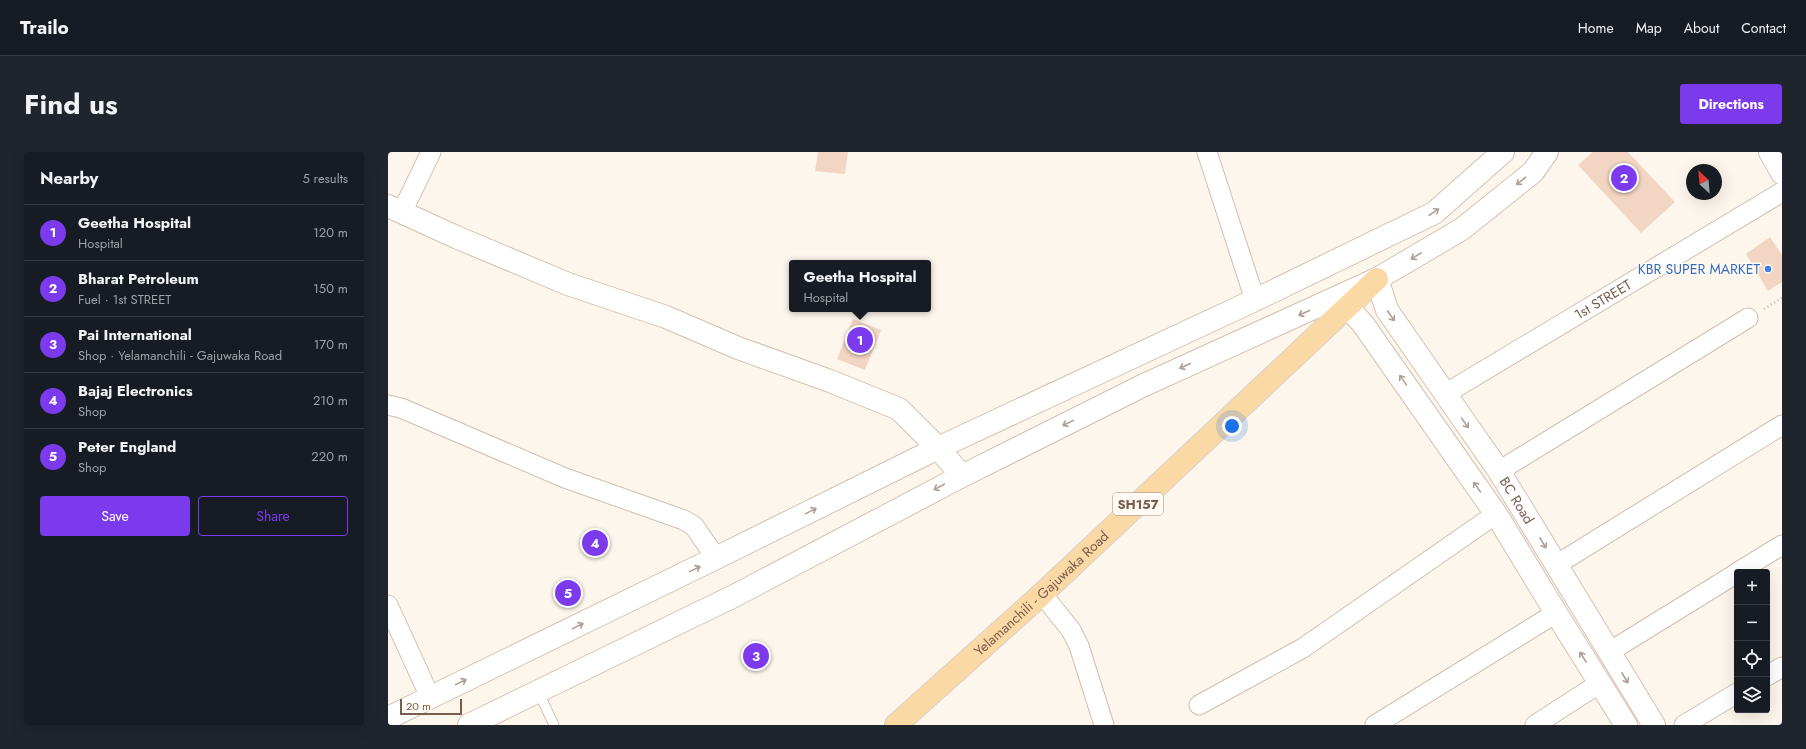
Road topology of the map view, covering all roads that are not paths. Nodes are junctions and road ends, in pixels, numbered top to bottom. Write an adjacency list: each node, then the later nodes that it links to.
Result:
1 (430, 152): 8 (street)
2 (1207, 152): 10 (street)
3 (1503, 152): 10 (main road, one-way to 3)
4 (1547, 152): 9 (main road, one-way to 9)
5 (1770, 152): 6 (main road)
6 (1782, 173)
7 (1782, 192): 13 (street, 1st STREET)
8 (395, 209): 16 (main road)
9 (1377, 279): 11 (main road, Yelamanchili - Gajuwaka Road / SH157); 13 (main road, BC Road, one-way to 13)
10 (1255, 300): 16 (main road)
11 (1344, 302): 18 (main road, one-way to 18); 19 (main road, one-way to 11); 25 (main road, Yelamanchili - Gajuwaka Road / SH157)
12 (1748, 318): 17 (street)
13 (1445, 394): 17 (main road, BC Road, one-way to 17)
14 (388, 405): 21 (street)
15 (1782, 425): 22 (street)
16 (938, 448): 18 (main road); 21 (main road, one-way to 16)
17 (1499, 471): 22 (main road, BC Road, one-way to 22)
18 (962, 476): 32 (main road, one-way to 32)
19 (1496, 514): 27 (main road); 35 (street)
20 (1782, 544): 23 (street)
21 (716, 558): 34 (main road, one-way to 21)
22 (1556, 565): 28 (main road, BC Road)
23 (1742, 569)
24 (1734, 574): 28 (street)
25 (1042, 594): 37 (main road, Yelamanchili - Gajuwaka Road / SH157); 40 (street)
26 (388, 605): 34 (street)
27 (1556, 614): 31 (main road, one-way to 27); 41 (street)
28 (1609, 652): 44 (main road, BC Road, one-way to 44)
29 (1782, 667): 30 (street)
30 (1770, 674)
31 (1600, 683): 42 (street); 43 (main road)
32 (538, 691): 38 (main road); 39 (lane)
33 (1734, 695): 45 (street)
34 (430, 697): 36 (main road)
35 (1199, 705)
36 (388, 718)
37 (901, 723)
38 (469, 725)
39 (554, 725)
40 (1104, 725)
41 (1375, 725)
42 (1535, 725)
43 (1626, 725)
44 (1654, 725)
45 (1684, 725)

